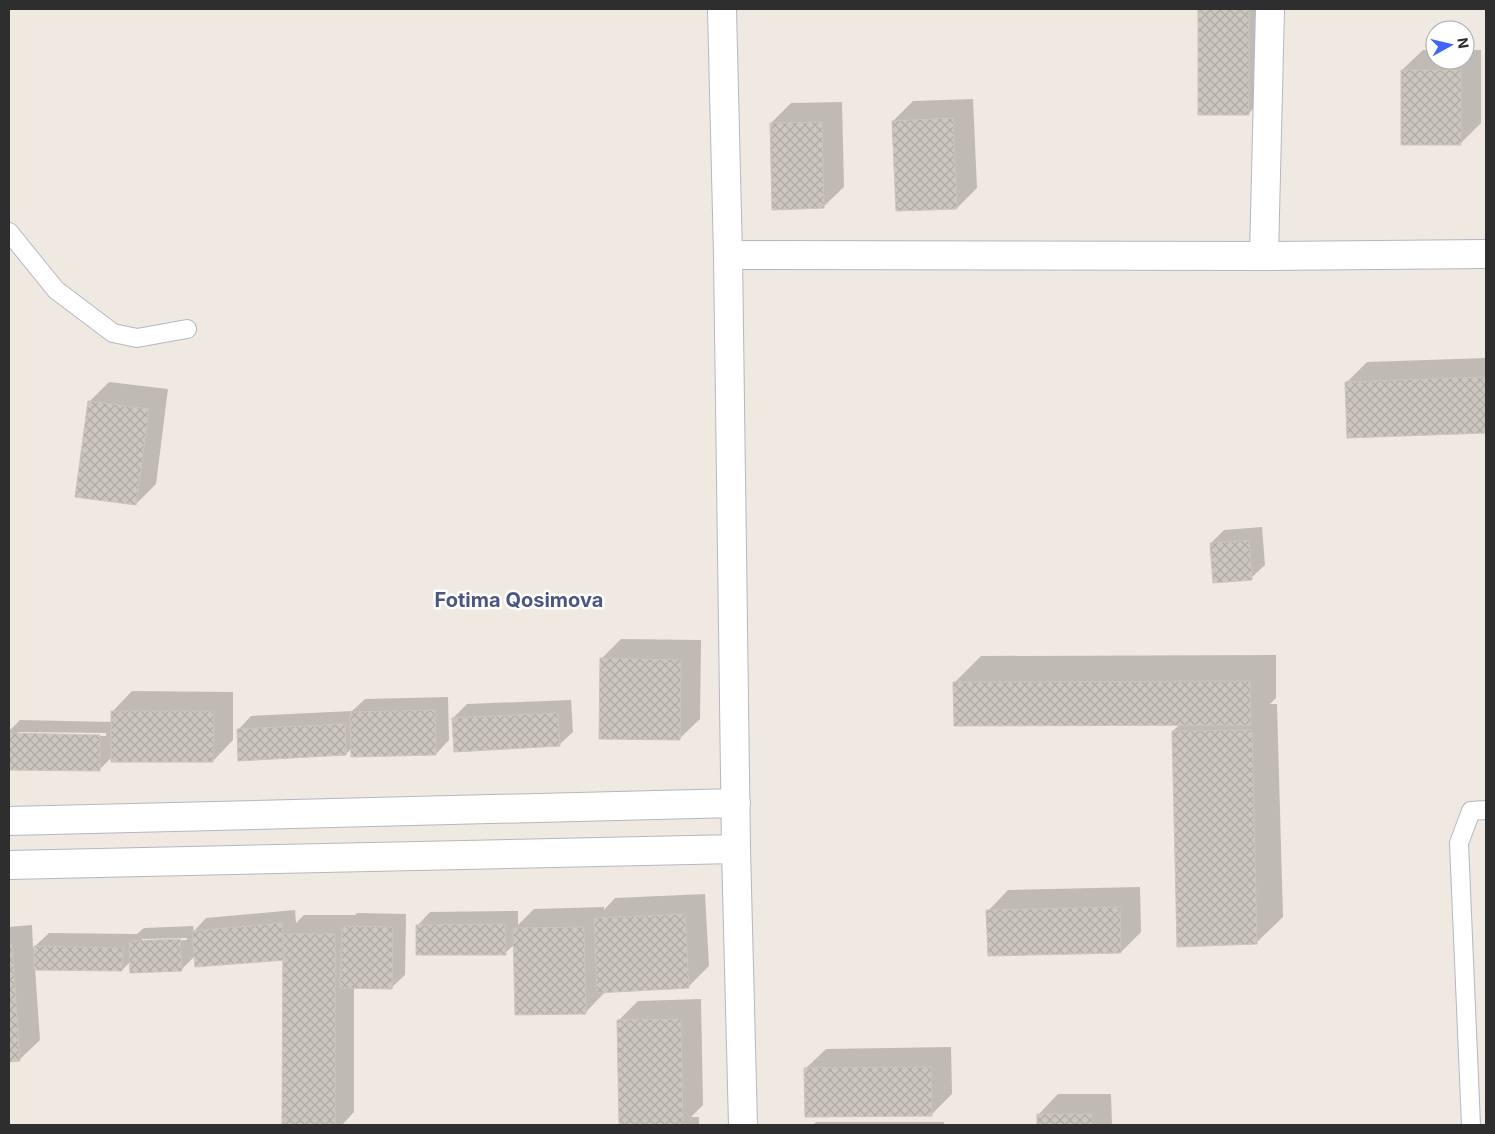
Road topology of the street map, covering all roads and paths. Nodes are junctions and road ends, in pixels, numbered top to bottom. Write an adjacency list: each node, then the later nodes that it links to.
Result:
1 (722, 9): 5 (street)
2 (1270, 9): 6 (street)
3 (9, 232): 7 (lane)
4 (1486, 254): 6 (street)
5 (728, 255): 6 (street); 8 (street)
6 (1264, 256)
7 (187, 329)
8 (736, 803): 10 (street); 11 (street)
9 (1486, 810): 14 (lane)
10 (9, 822)
11 (736, 849): 12 (street); 13 (street)
12 (9, 865)
13 (743, 1125)
14 (1471, 1125)

